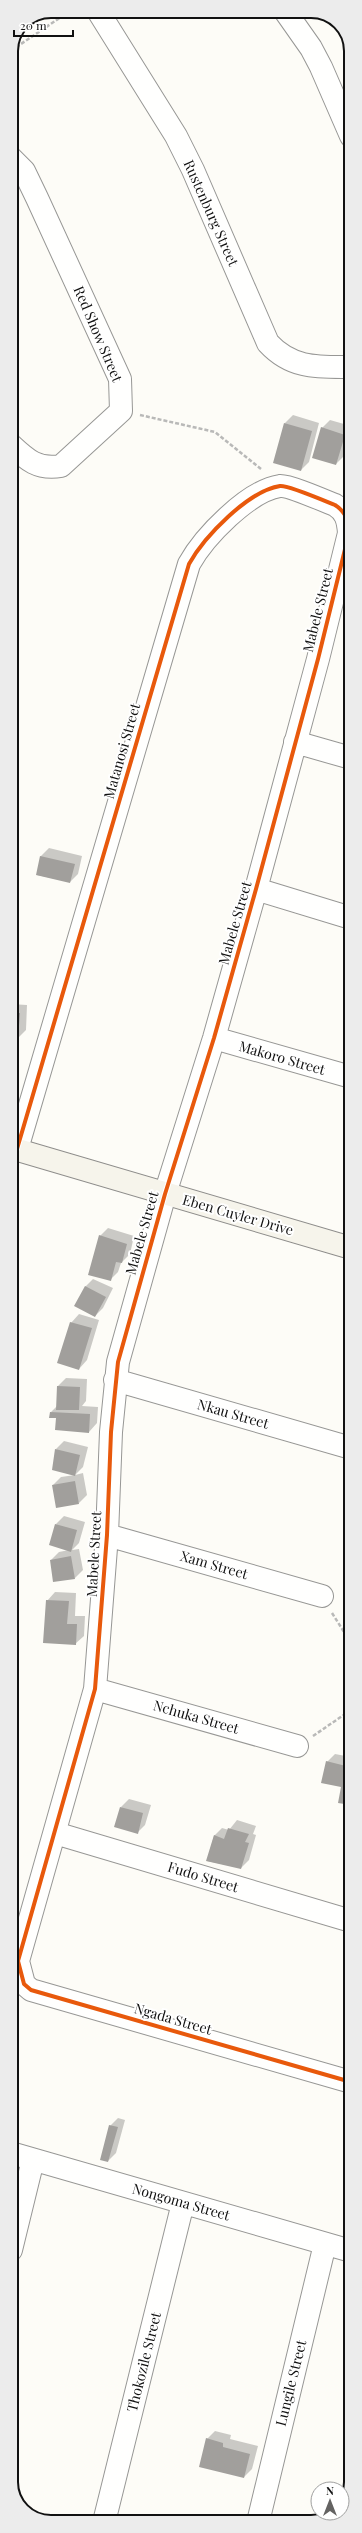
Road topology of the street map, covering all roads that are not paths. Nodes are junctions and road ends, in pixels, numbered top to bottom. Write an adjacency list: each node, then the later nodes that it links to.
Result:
1 (102, 18): 5 (street, Rustenburg Street)
2 (290, 18): 3 (street)
3 (344, 121)
4 (18, 165): 6 (street, Red Show Street)
5 (344, 367)
6 (18, 451)
7 (344, 512): 15 (street, Matanosi Street)
8 (344, 552): 9 (street, Mabele Street)
9 (295, 742): 10 (street); 11 (street, Mabele Street)
10 (344, 756)
11 (256, 889): 12 (street); 13 (street, Mabele Street)
12 (344, 916)
13 (214, 1038): 14 (street, Makoro Street); 17 (street, Mabele Street)
14 (344, 1075)
15 (18, 1135)
16 (18, 1149): 17 (street, Eben Cuyler Drive)
17 (165, 1194): 18 (street, Eben Cuyler Drive); 19 (street, Mabele Street)
18 (344, 1246)
19 (115, 1380): 20 (street, Nkau Street); 21 (street, Mabele Street)
20 (344, 1446)
21 (107, 1535): 22 (street, Xam Street); 23 (street, Mabele Street)
22 (322, 1596)
23 (95, 1689): 24 (street, Nchuka Street); 25 (street, Mabele Street)
24 (297, 1746)
25 (55, 1832): 26 (street, Fudo Street); 27 (street, Mabele Street)
26 (344, 1919)
27 (19, 1924): 28 (street, Mabele Street)
28 (20, 1950): 29 (street, Ngada Street)
29 (344, 2080)
30 (18, 2154): 31 (street, Nongoma Street)
31 (34, 2160): 32 (street, Nongoma Street); 33 (street)
32 (183, 2203): 34 (street, Nongoma Street); 36 (street, Thokozile Street)
33 (18, 2223)
34 (325, 2244): 35 (street, Nongoma Street); 37 (street, Lungile Street)
35 (344, 2249)
36 (106, 2515)
37 (260, 2515)

